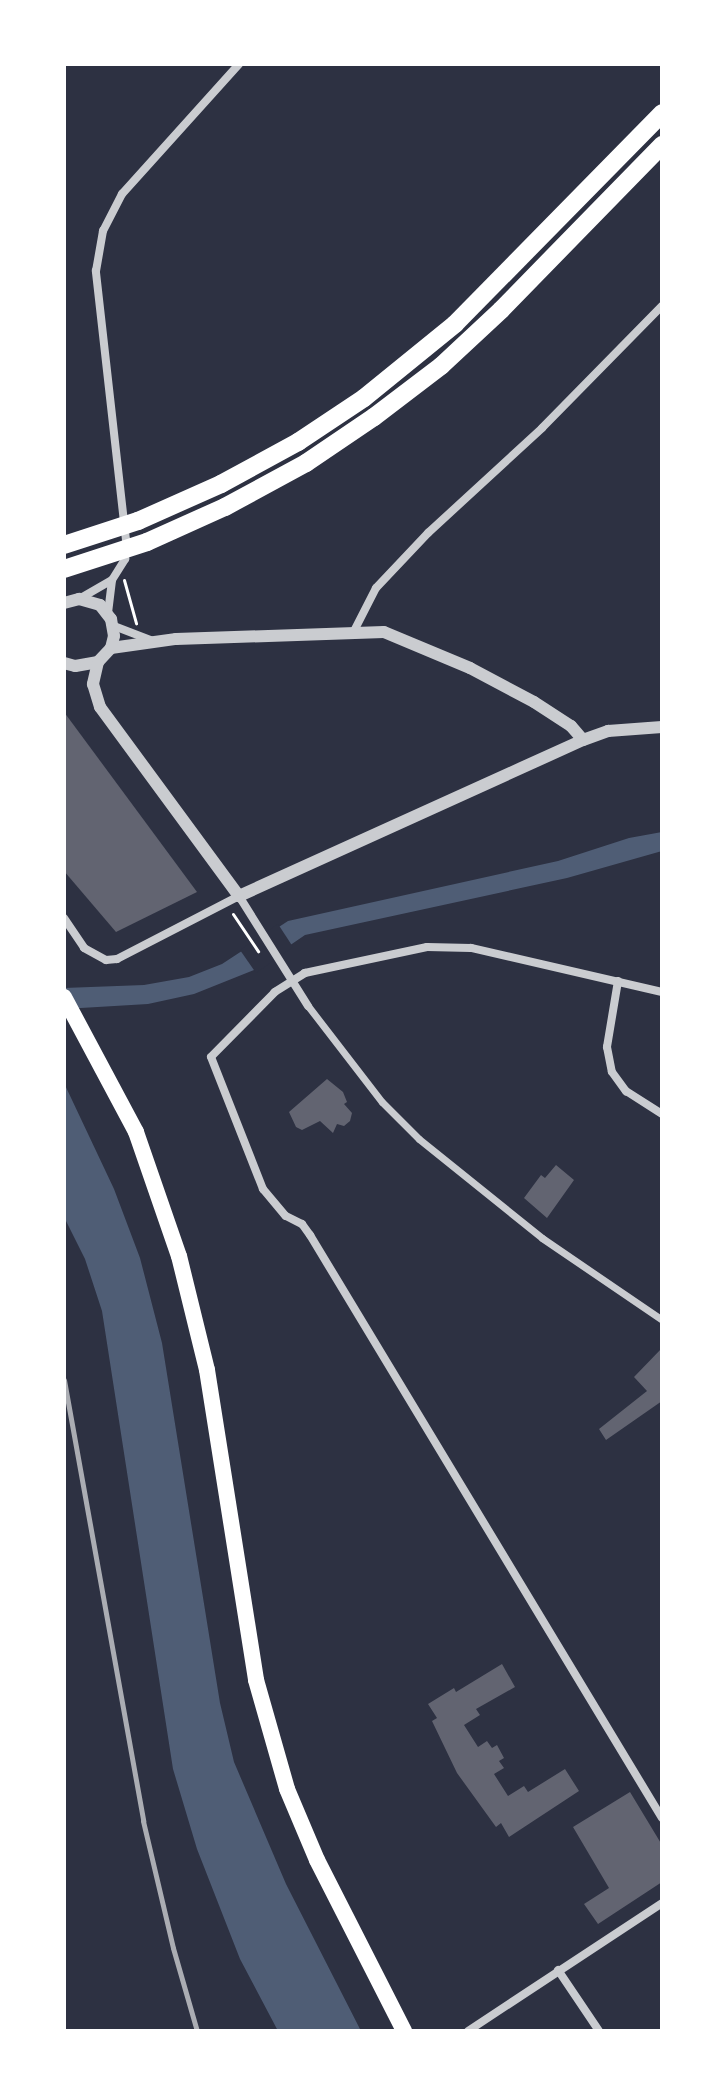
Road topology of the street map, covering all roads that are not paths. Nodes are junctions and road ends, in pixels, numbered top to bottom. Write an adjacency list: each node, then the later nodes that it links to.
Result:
1 (239, 64): 8 (street)
2 (662, 113): 6 (highway)
3 (662, 145): 7 (highway)
4 (662, 306): 5 (street)
5 (658, 317): 13 (street)
6 (64, 545)
7 (64, 569)
8 (112, 580): 9 (street); 11 (street)
9 (79, 599): 10 (street); 11 (street)
10 (64, 603)
11 (108, 613): 12 (street)
12 (114, 626): 14 (street); 15 (street)
13 (354, 631): 14 (street); 19 (street)
14 (154, 641): 15 (street)
15 (111, 648): 16 (street)
16 (98, 662): 17 (street); 20 (street)
17 (64, 663)
18 (662, 727): 19 (street)
19 (583, 740): 20 (street)
20 (239, 896): 21 (street); 22 (street)
21 (64, 918)
22 (292, 981): 23 (street); 26 (street); 29 (street)
23 (618, 981): 24 (street); 27 (street)
24 (662, 992)
25 (64, 997): 32 (main road)
26 (308, 1006): 28 (street)
27 (662, 1114)
28 (662, 1320)
29 (662, 1818)
30 (662, 1903): 31 (street)
31 (558, 1970): 33 (street); 34 (street)
32 (404, 2031)
33 (468, 2031)
34 (599, 2031)

